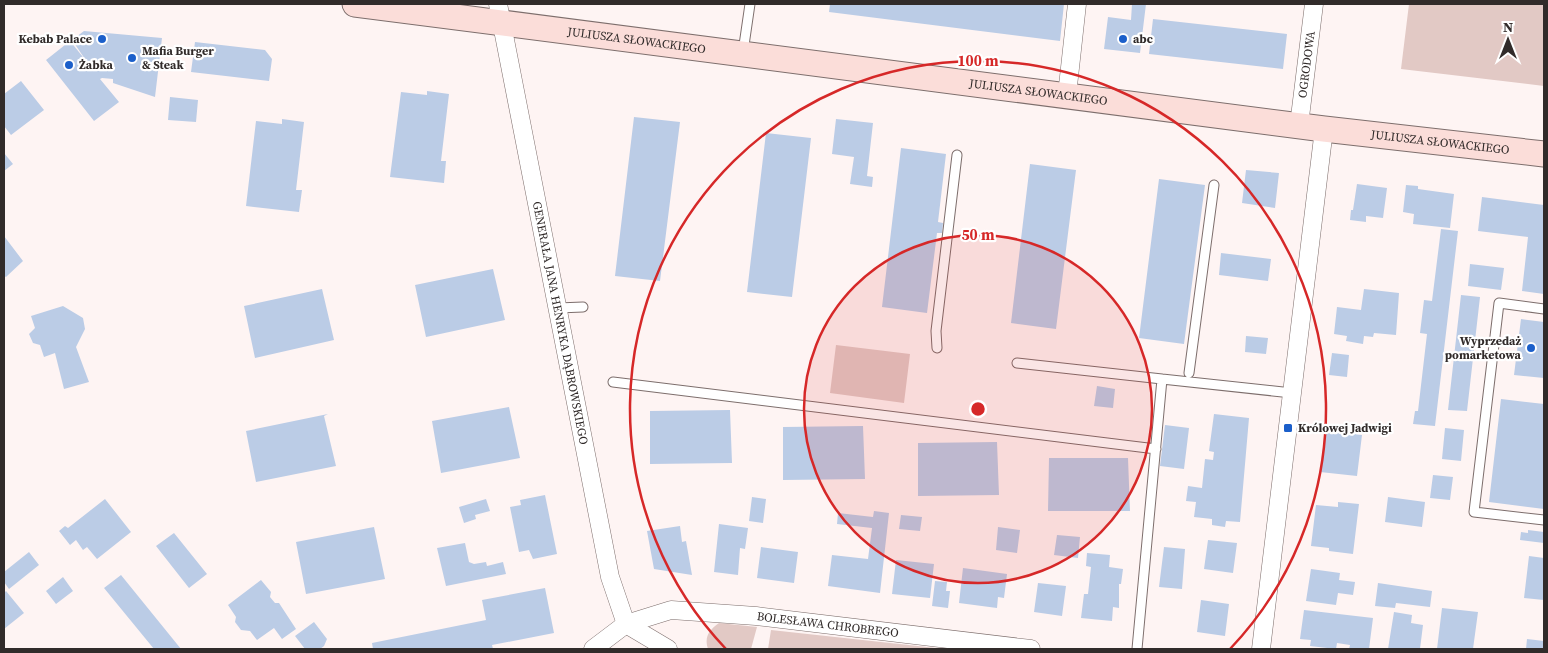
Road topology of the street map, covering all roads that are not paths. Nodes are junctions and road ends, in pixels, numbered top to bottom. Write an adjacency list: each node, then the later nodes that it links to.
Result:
1 (355, 4): 5 (street, JULIUSZA SŁOWACKIEGO)
2 (750, 4): 6 (lane)
3 (1077, 4): 7 (street)
4 (1314, 4): 8 (street, OGRODOWA)
5 (499, 13): 6 (street, JULIUSZA SŁOWACKIEGO); 14 (street, GENERAŁA JANA HENRYKA DĄBROWSKIEGO)
6 (742, 54): 7 (street, JULIUSZA SŁOWACKIEGO)
7 (1066, 95): 8 (street, JULIUSZA SŁOWACKIEGO)
8 (1299, 126): 9 (street, JULIUSZA SŁOWACKIEGO)
9 (1324, 128): 10 (street, JULIUSZA SŁOWACKIEGO); 21 (street)
10 (1544, 154)
11 (957, 155): 16 (lane)
12 (1214, 185): 18 (lane)
13 (584, 307): 14 (lane)
14 (558, 308): 24 (street, GENERAŁA JANA HENRYKA DĄBROWSKIEGO)
15 (1544, 309): 23 (lane)
16 (937, 348)
17 (1017, 363): 19 (lane)
18 (1189, 373)
19 (1162, 379): 21 (lane); 22 (lane)
20 (613, 382): 22 (lane)
21 (1292, 393): 29 (street)
22 (1156, 449): 28 (lane)
23 (1544, 520)
24 (626, 624): 25 (street, BOLESŁAWA CHROBREGO); 26 (street); 27 (street, BOLESŁAWA CHROBREGO)
25 (593, 649)
26 (668, 649)
27 (1031, 649)
28 (1138, 649)
29 (1261, 649)

